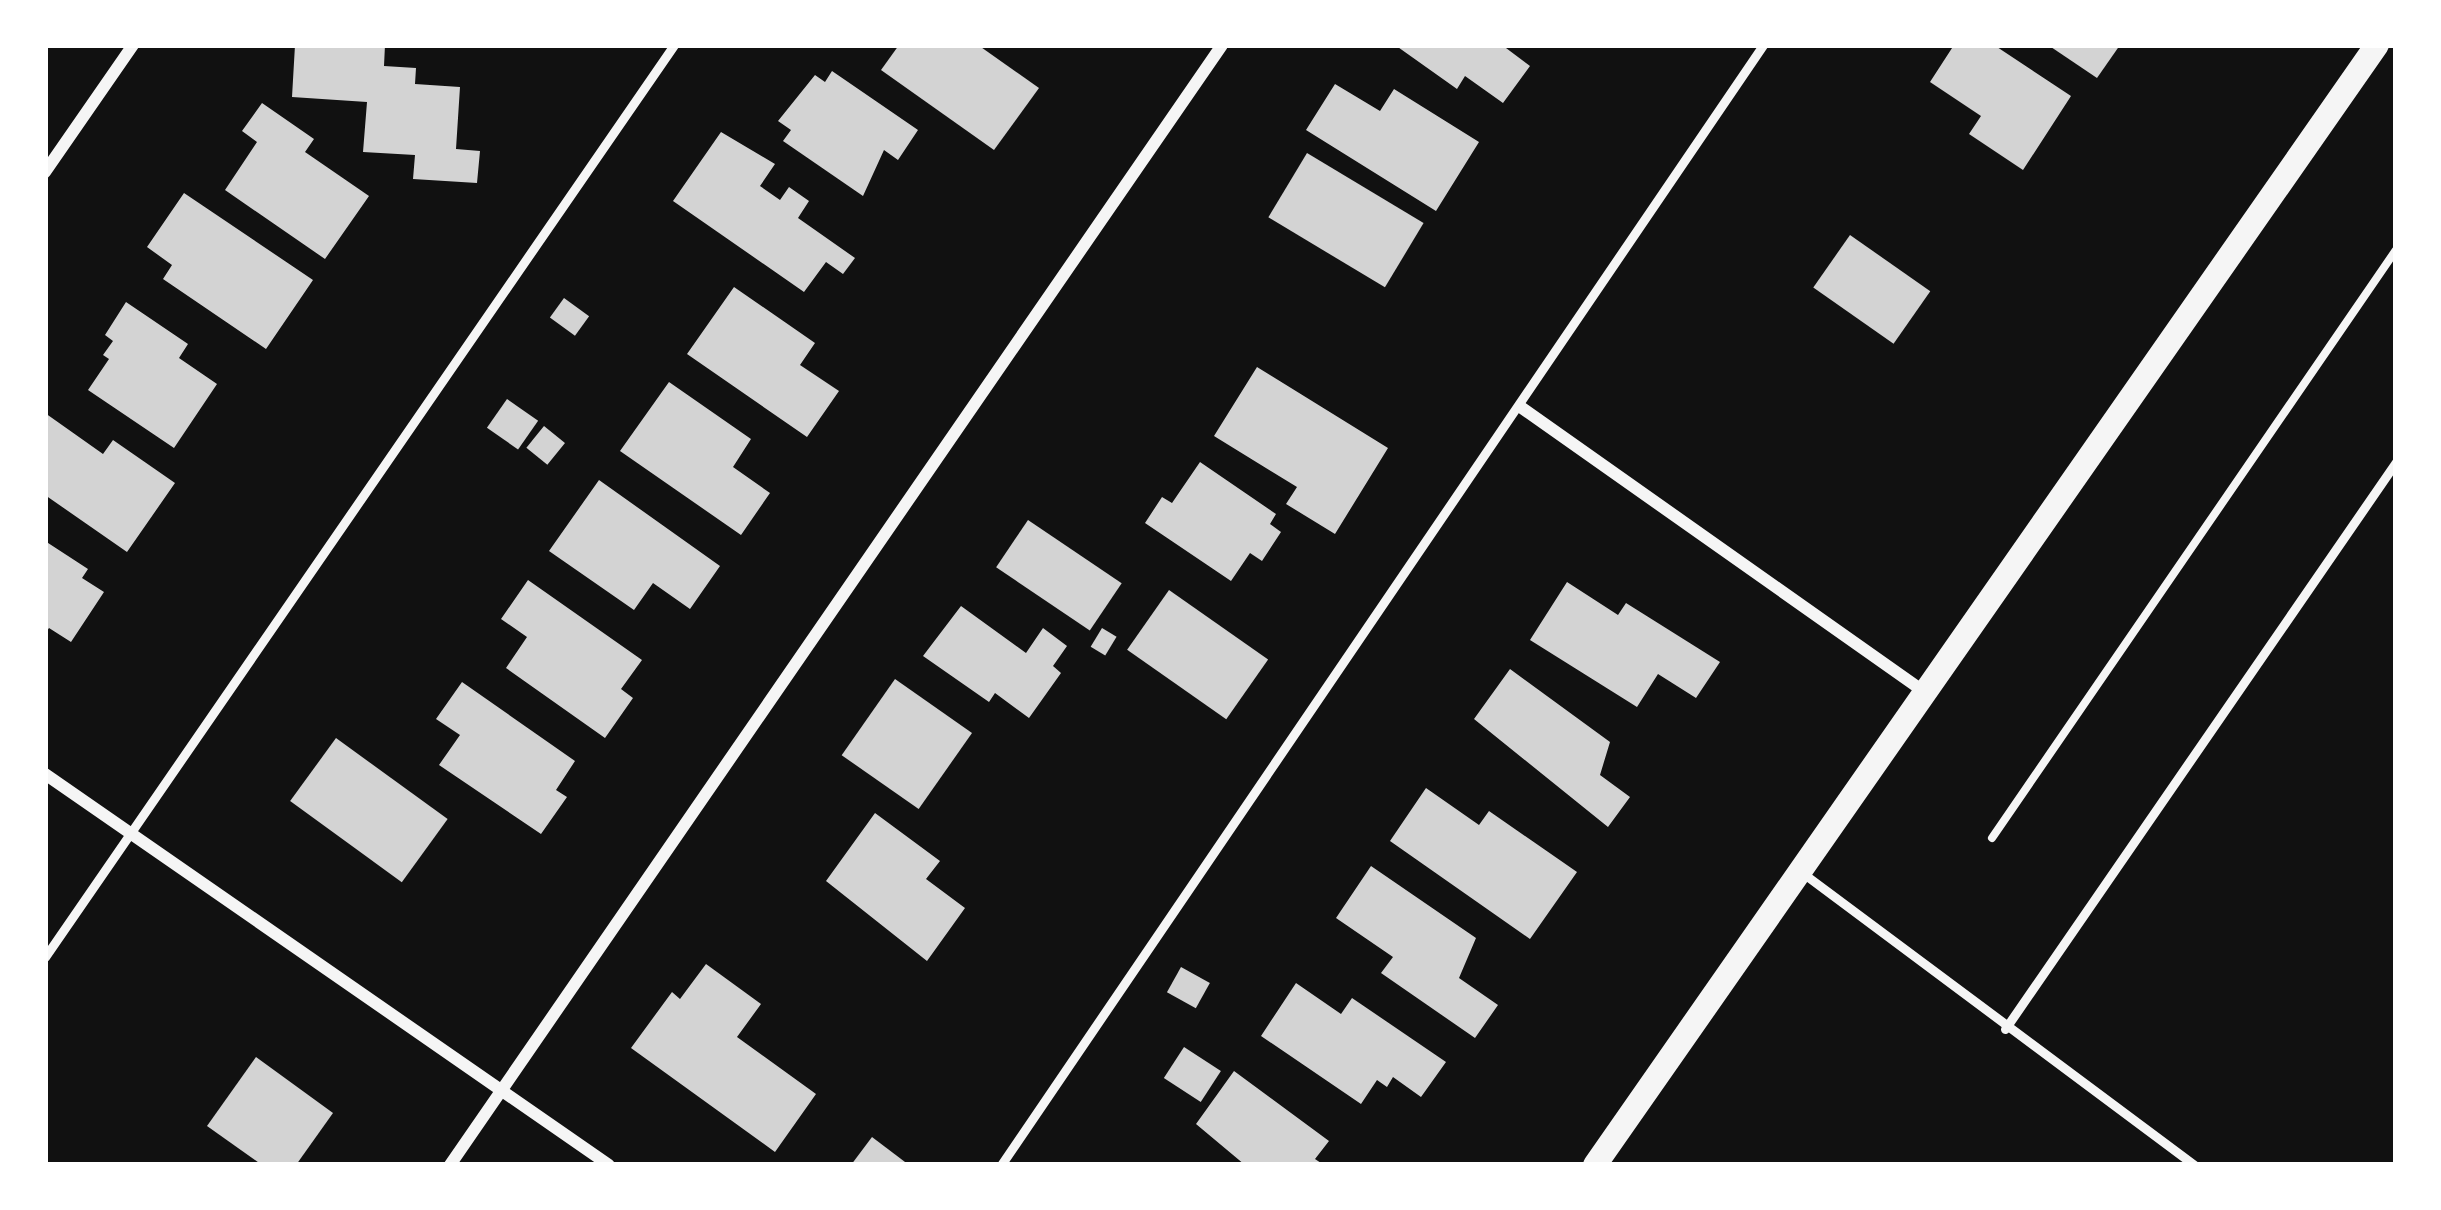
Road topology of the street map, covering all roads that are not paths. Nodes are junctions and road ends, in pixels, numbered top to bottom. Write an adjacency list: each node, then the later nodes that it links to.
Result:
1 (133, 45): 6 (street)
2 (674, 45): 11 (lane)
3 (1222, 45): 15 (street)
4 (1763, 45): 7 (lane)
5 (2377, 45): 9 (main road)
6 (45, 172)
7 (1522, 408): 9 (street); 18 (lane)
8 (2396, 461): 14 (lane)
9 (1924, 692): 12 (main road)
10 (45, 774): 11 (street)
11 (130, 834): 13 (lane); 15 (street)
12 (1800, 871): 14 (lane); 19 (main road)
13 (45, 958)
14 (2005, 1029): 20 (lane)
15 (501, 1090): 16 (street); 17 (street)
16 (450, 1165)
17 (609, 1165)
18 (1001, 1165)
19 (1595, 1165)
20 (2195, 1165)

